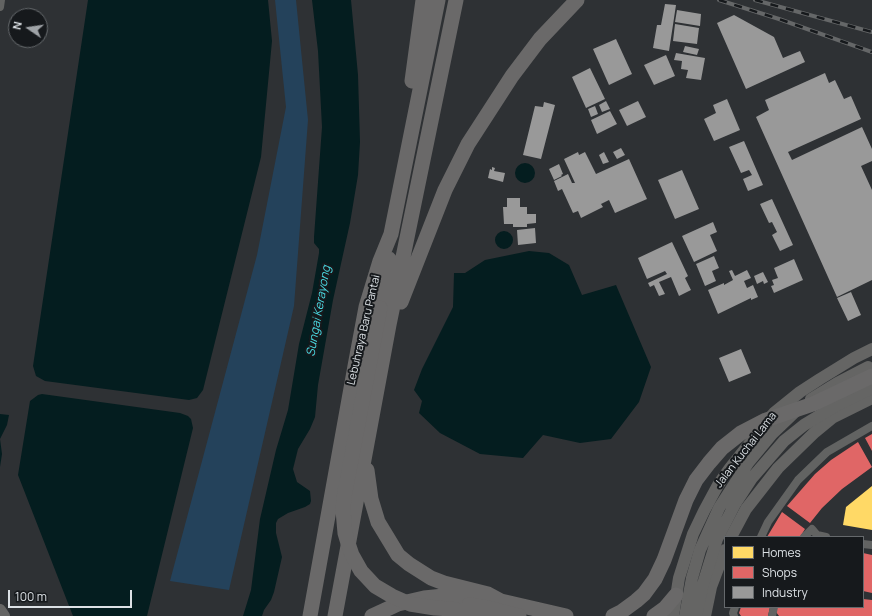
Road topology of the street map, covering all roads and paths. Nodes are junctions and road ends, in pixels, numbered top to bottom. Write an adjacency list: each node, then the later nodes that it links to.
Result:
1 (1, 0): 6 (street)
2 (424, 0): 7 (highway)
3 (438, 0): 7 (highway, Lebuhraya Baru Pantai)
4 (456, 0): 9 (highway)
5 (577, 0): 9 (highway)
6 (0, 7)
7 (413, 124): 8 (highway, Lebuhraya Baru Pantai)
8 (391, 234): 29 (highway, Lebuhraya Baru Pantai); 33 (highway, bridge)
9 (389, 325): 16 (highway)
10 (872, 349): 22 (main road, Jalan Kuchai Lama)
11 (872, 364): 39 (main road, Jalan Kuchai Lama, bridge)
12 (872, 376): 36 (highway, bridge)
13 (872, 388): 40 (main road, Jalan Kuchai Lama, bridge)
14 (872, 398): 17 (main road)
15 (872, 426): 18 (street)
16 (366, 456): 25 (highway); 30 (highway)
17 (732, 536)
18 (761, 536)
19 (805, 536): 20 (street)
20 (822, 536)
21 (724, 553): 23 (main road)
22 (679, 578): 23 (main road); 24 (main road, Jalan Kuchai Lama)
23 (711, 587): 27 (main road)
24 (676, 595): 37 (highway); 38 (main road, Jalan Kuchai Lama)
25 (501, 601): 31 (highway); 35 (highway)
26 (0, 610): 28 (main road)
27 (707, 613)
28 (4, 616)
29 (310, 616)
30 (335, 616)
31 (372, 616)
32 (409, 616): 34 (highway, bridge)
33 (481, 616)
34 (519, 616)
35 (566, 616)
36 (613, 616)
37 (654, 616)
38 (673, 616)
39 (685, 616)
40 (696, 616)

